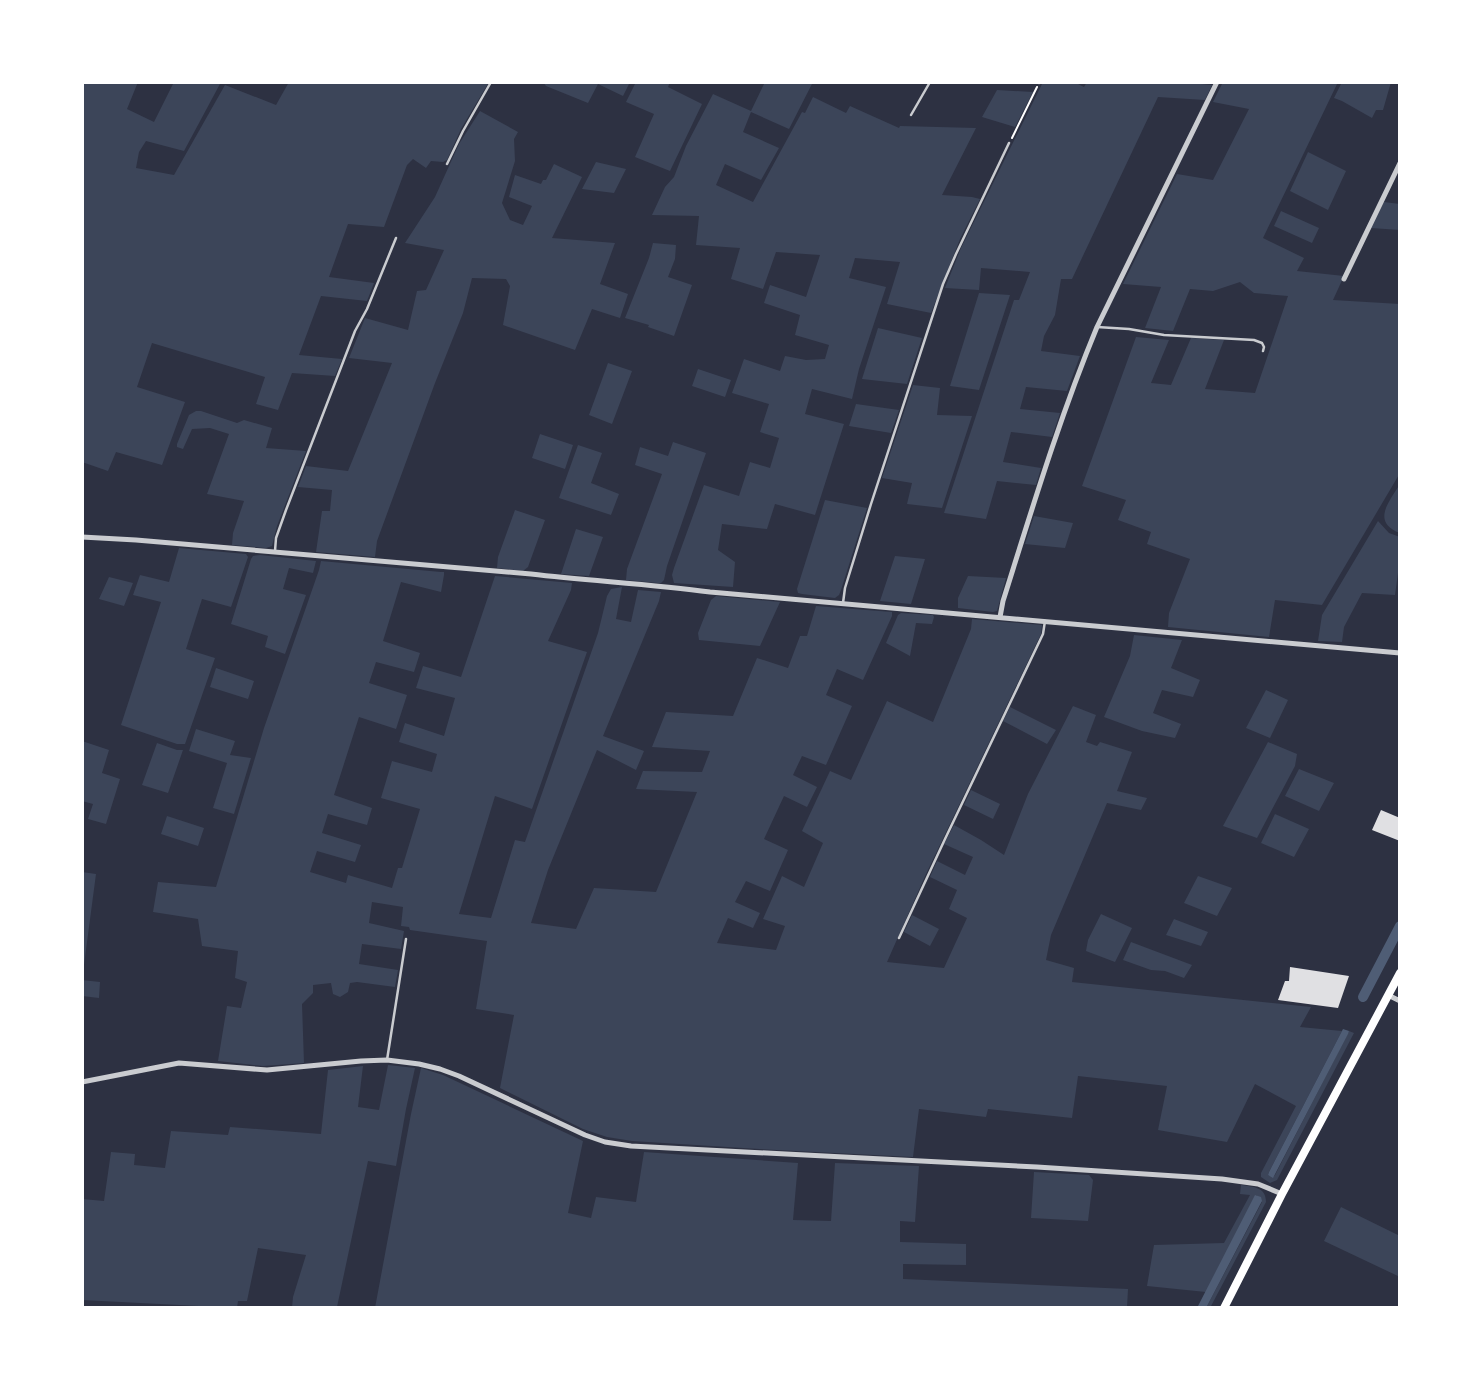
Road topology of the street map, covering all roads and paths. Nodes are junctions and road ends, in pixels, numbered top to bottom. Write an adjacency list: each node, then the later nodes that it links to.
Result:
1 (491, 82): 8 (lane)
2 (930, 82): 5 (lane)
3 (1039, 82): 6 (path)
4 (1217, 82): 11 (street)
5 (911, 115)
6 (1009, 143): 15 (lane)
7 (1400, 163): 10 (street)
8 (447, 164)
9 (396, 238): 14 (lane)
10 (1344, 279)
11 (1097, 327): 12 (lane); 16 (street)
12 (1263, 351)
13 (82, 537): 14 (street)
14 (274, 553): 15 (street)
15 (843, 603): 16 (street)
16 (1000, 617): 17 (street)
17 (1045, 621): 18 (street); 20 (lane)
18 (1400, 653)
19 (406, 939): 24 (lane)
20 (899, 939)
21 (1400, 973): 22 (main road)
22 (1388, 995): 23 (street); 26 (main road)
23 (1400, 1001)
24 (387, 1060): 25 (street); 26 (street)
25 (82, 1082)
26 (1282, 1194): 27 (main road)
27 (1224, 1308)

